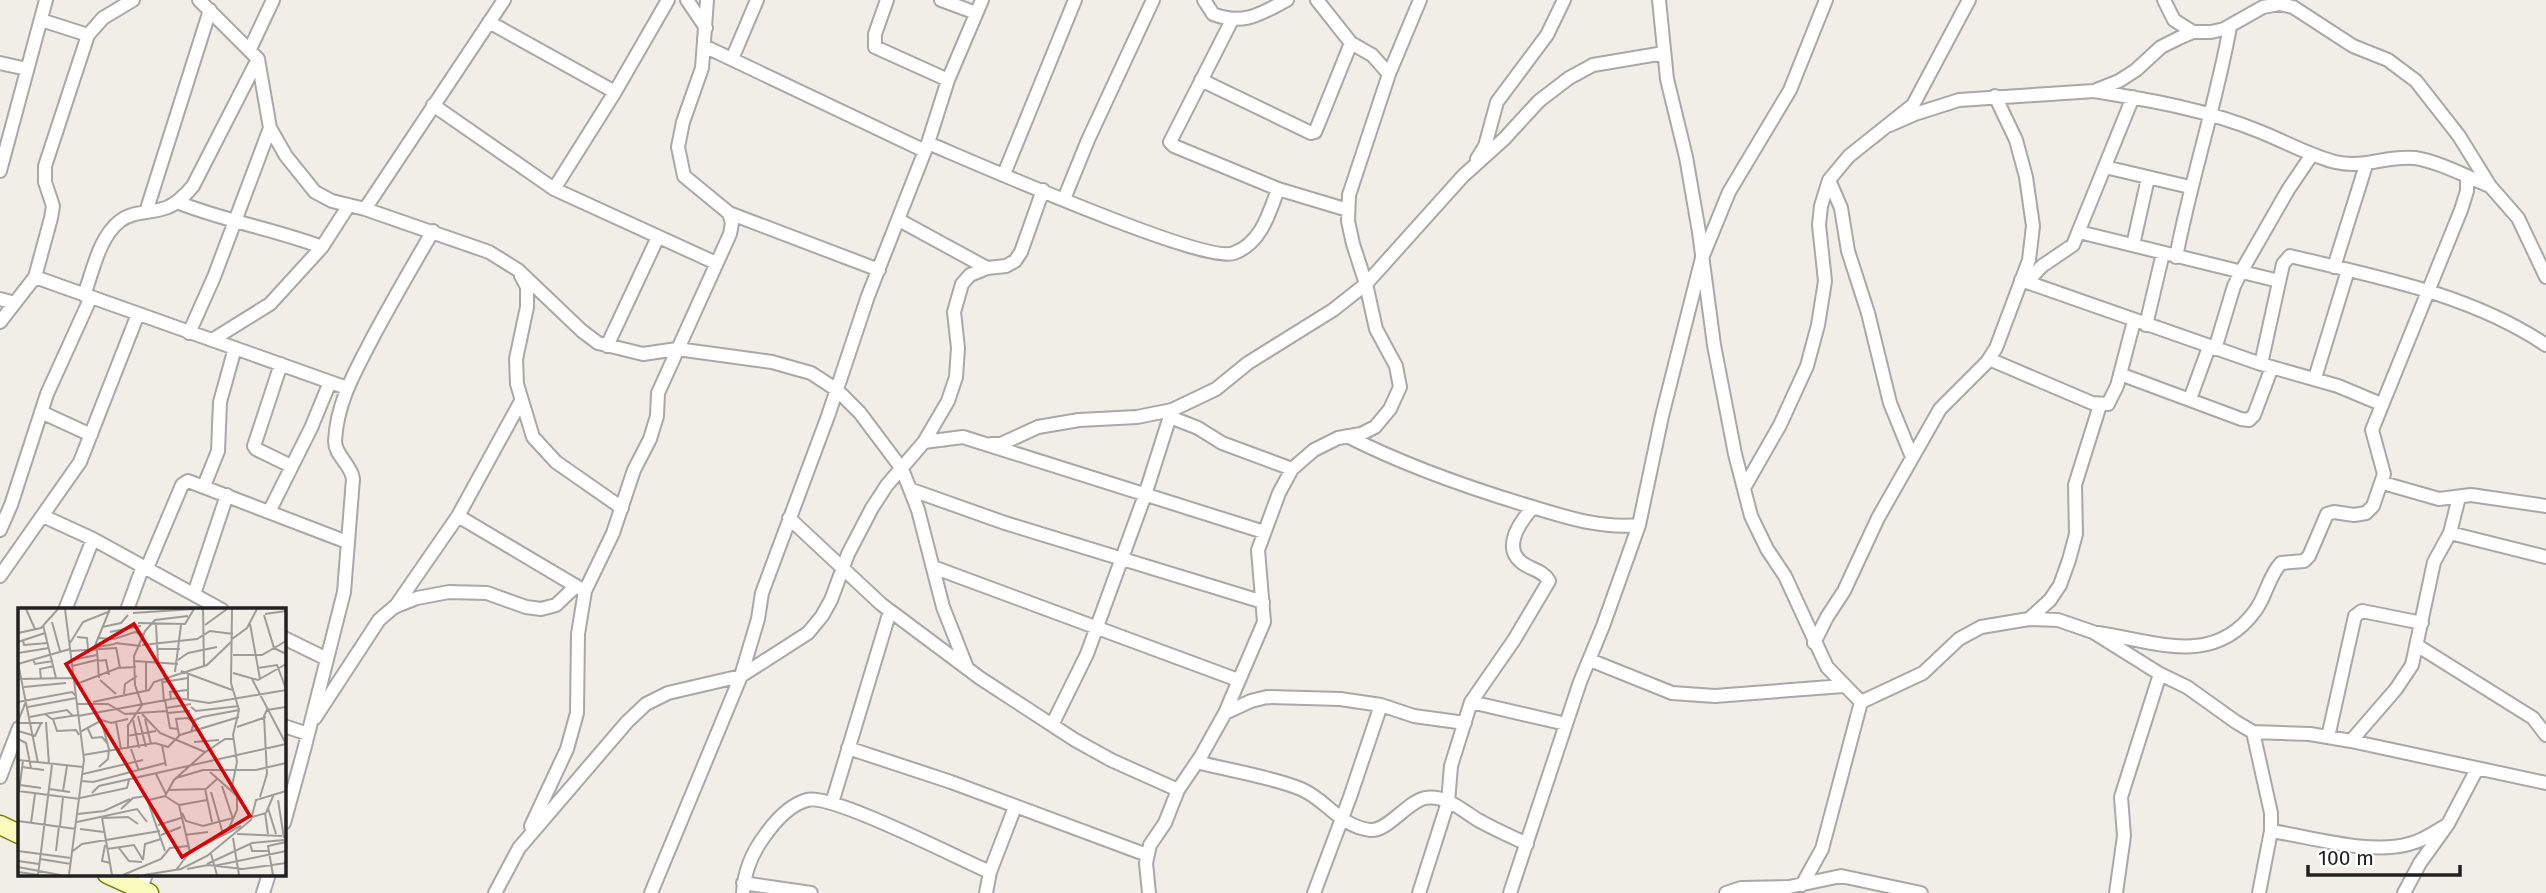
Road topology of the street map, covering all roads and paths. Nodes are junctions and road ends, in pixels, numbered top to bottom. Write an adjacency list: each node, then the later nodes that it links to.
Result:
1 (46, 0): 26 (street)
2 (133, 0): 32 (street)
3 (199, 0): 24 (street)
4 (273, 0): 36 (street)
5 (503, 0): 28 (street)
6 (668, 0): 44 (street)
7 (687, 0): 30 (street)
8 (707, 0): 30 (street)
9 (757, 0): 37 (street)
10 (887, 0): 41 (street)
11 (941, 0): 25 (street)
12 (982, 0): 25 (street)
13 (1074, 0): 57 (street)
14 (1153, 0): 66 (street)
15 (1204, 0): 27 (street)
16 (1287, 0): 27 (street)
17 (1317, 0): 33 (street)
18 (1420, 0): 40 (street)
19 (1564, 0): 55 (street)
20 (1659, 0): 35 (street)
21 (1826, 0): 82 (street)
22 (1969, 0): 49 (street)
23 (2164, 0): 31 (street)
24 (210, 10): 36 (street); 71 (street)
25 (976, 13): 41 (street)
26 (41, 20): 32 (street); 39 (street)
27 (1232, 20): 42 (street)
28 (489, 22): 44 (street); 47 (street)
29 (2230, 27): 31 (street); 48 (street); 61 (street)
30 (706, 28): 34 (street)
31 (2193, 32): 43 (street)
32 (88, 35): 90 (street)
33 (1351, 43): 40 (street); 42 (street)
34 (704, 46): 37 (street); 72 (street)
35 (1664, 53): 55 (street); 82 (street)
36 (254, 54): 50 (street); 67 (street)
37 (732, 59): 51 (street)
38 (0, 63): 39 (street)
39 (27, 69): 56 (street)
40 (1389, 74): 70 (street)
41 (948, 80): 51 (street)
42 (1201, 80): 65 (street)
43 (2094, 91): 45 (street); 46 (street)
44 (615, 92): 63 (street)
45 (1996, 96): 49 (street); 92 (street)
46 (2133, 97): 48 (street); 54 (street)
47 (433, 105): 63 (street); 69 (street)
48 (2210, 116): 52 (street); 62 (street)
49 (1891, 125): 60 (street)
50 (270, 128): 68 (street); 74 (street)
51 (927, 147): 57 (street); 73 (street)
52 (2311, 156): 53 (street); 89 (street)
53 (2366, 165): 58 (street); 84 (street)
54 (2105, 167): 59 (street); 76 (street)
55 (1471, 168): 94 (street)
56 (0, 171)
57 (1004, 174): 64 (street)
58 (2466, 177): 61 (street); 95 (street)
59 (2148, 178): 62 (street); 78 (street)
60 (1829, 180): 127 (street); 133 (street)
61 (2490, 186): 91 (street)
62 (2190, 187): 81 (street)
63 (554, 189): 77 (street)
64 (1043, 190): 66 (street); 85 (street)
65 (1278, 190): 66 (street); 70 (street)
66 (1064, 199)
67 (177, 202): 71 (street); 74 (street)
68 (348, 205): 69 (street); 79 (street)
69 (365, 209): 75 (street)
70 (1348, 210): 94 (street)
71 (146, 212): 96 (street)
72 (729, 213): 83 (street); 87 (street)
73 (899, 219): 85 (street); 87 (street)
74 (234, 220): 79 (street); 102 (street)
75 (433, 231): 86 (street); 115 (street)
76 (2079, 232): 78 (street); 92 (street)
77 (659, 237): 83 (street); 105 (street)
78 (2133, 245): 80 (street)
79 (322, 247): 103 (street)
80 (2162, 253): 81 (street); 101 (street)
81 (2176, 257): 89 (street)
82 (1702, 258): 133 (street); 145 (street)
83 (716, 263): 108 (street)
84 (2334, 267): 88 (street); 93 (street)
85 (987, 268): 125 (street)
86 (519, 270): 105 (street); 118 (street)
87 (879, 270): 116 (street)
88 (2348, 270): 95 (street); 113 (street)
89 (2241, 272): 93 (street); 107 (street)
90 (35, 277): 96 (street); 98 (street)
91 (2546, 277)
92 (2024, 281): 101 (street); 109 (street)
93 (2279, 281): 111 (street)
94 (1366, 284): 122 (street); 124 (street)
95 (2426, 292): 104 (street); 119 (street)
96 (87, 296): 99 (street); 121 (street)
97 (0, 299): 98 (street)
98 (15, 303): 100 (street)
99 (138, 314): 102 (street); 123 (street)
100 (0, 322)
101 (2140, 323): 107 (street); 112 (street)
102 (189, 333): 103 (street)
103 (212, 340): 106 (street)
104 (2546, 345)
105 (607, 346): 108 (street)
106 (235, 348): 110 (street); 132 (street)
107 (2212, 348): 111 (street); 117 (street)
108 (677, 349): 116 (street); 140 (street)
109 (1989, 359): 120 (street); 127 (street)
110 (281, 364): 114 (street); 128 (street)
111 (2266, 366): 113 (street); 117 (street)
112 (2120, 374): 117 (street); 120 (street)
113 (2315, 378): 119 (street)
114 (330, 382): 115 (street); 128 (street)
115 (347, 388): 150 (street)
116 (837, 390): 129 (street); 144 (street)
117 (2190, 398)
118 (521, 401): 140 (street); 143 (street)
119 (2381, 404): 131 (street)
120 (2099, 405): 165 (street)
121 (41, 412): 123 (street); 146 (street)
122 (1171, 414): 126 (street); 130 (street); 136 (street)
123 (91, 435): 142 (street)
124 (1347, 436): 130 (street); 139 (street)
125 (925, 442): 126 (street); 129 (street)
126 (991, 444): 136 (street)
127 (1912, 457): 170 (street)
128 (291, 466): 141 (street)
129 (902, 469): 134 (street); 155 (street)
130 (1292, 469): 147 (street)
131 (2383, 483): 137 (street); 168 (street)
132 (204, 486): 135 (street); 153 (street)
133 (1744, 488): 170 (street)
134 (912, 491): 152 (street); 154 (street)
135 (227, 495): 141 (street); 158 (street)
136 (1145, 495): 147 (street); 152 (street)
137 (2459, 497): 138 (street); 148 (street)
138 (2546, 506)
139 (1533, 507): 145 (street); 179 (street)
140 (622, 508): 157 (street)
141 (269, 512): 150 (street)
142 (43, 516): 149 (street); 156 (street)
143 (458, 516): 157 (street); 160 (street)
144 (789, 518): 155 (street); 176 (street)
145 (1639, 525): 173 (street)
146 (0, 527)
147 (1264, 532): 159 (street)
148 (2450, 533): 151 (street); 166 (street)
149 (93, 539): 153 (street); 161 (street)
150 (347, 542): 172 (street)
151 (2546, 557)
152 (1122, 558): 159 (street); 167 (street)
153 (145, 567): 158 (street); 162 (street)
154 (933, 567): 167 (street); 174 (street)
155 (842, 568): 164 (street); 176 (street)
156 (0, 576)
157 (580, 589): 160 (street); 209 (street)
158 (194, 594): 163 (street)
159 (1263, 602): 177 (street)
160 (394, 607): 187 (street)
161 (66, 608)
162 (128, 608)
163 (218, 608)
164 (890, 611): 174 (street); 193 (street)
165 (2029, 619): 168 (street); 180 (street)
166 (2422, 623): 171 (street); 191 (street)
167 (1097, 627): 177 (street); 185 (street)
168 (2093, 632): 175 (street)
169 (285, 638): 172 (street)
170 (1814, 643): 178 (street)
171 (2418, 646): 190 (street); 192 (street)
172 (327, 659): 187 (street)
173 (1590, 660): 178 (street); 184 (street)
174 (967, 668): 185 (street)
175 (2160, 674): 189 (street); 228 (street)
176 (741, 676): 209 (street); 219 (street)
177 (1238, 680): 182 (street)
178 (1843, 686): 180 (street)
179 (1471, 702): 183 (street); 184 (street)
180 (1861, 702): 215 (street)
181 (1381, 705): 182 (street); 183 (street); 203 (street)
182 (1225, 713): 194 (street)
183 (1465, 723): 199 (street)
184 (1566, 724): 208 (street)
185 (1052, 725): 198 (street)
186 (285, 726): 187 (street)
187 (310, 729): 202 (street)
188 (18, 730): 196 (street)
189 (2253, 732): 191 (street); 206 (street)
190 (2546, 735)
191 (2328, 737): 192 (street)
192 (2351, 741): 195 (street)
193 (848, 748): 200 (street); 201 (street)
194 (1197, 762): 198 (street); 203 (street)
195 (2477, 769): 197 (street); 204 (street)
196 (0, 777)
197 (2546, 783)
198 (1178, 790): 210 (street)
199 (1448, 802): 203 (street); 208 (street); 224 (street)
200 (832, 803): 211 (street); 216 (street)
201 (1015, 807): 210 (street); 211 (street)
202 (285, 819)
203 (1342, 820): 223 (street)
204 (2448, 824): 206 (street); 230 (street)
205 (0, 825): 207 (street)
206 (2272, 831): 229 (street)
207 (18, 834)
208 (1527, 844): 225 (street)
209 (519, 848): 218 (street)
210 (1146, 855): 222 (street)
211 (990, 872): 221 (street)
212 (114, 876): 214 (street)
213 (268, 876): 217 (street)
214 (145, 885)
215 (1802, 885): 226 (street); 227 (street)
216 (743, 888): 220 (street)
217 (263, 893)
218 (495, 893)
219 (651, 893)
220 (811, 893)
221 (986, 893)
222 (1149, 893)
223 (1314, 893)
224 (1419, 893)
225 (1510, 893)
226 (1726, 893)
227 (1921, 893)
228 (2116, 893)
229 (2259, 893)
230 (2404, 893)

